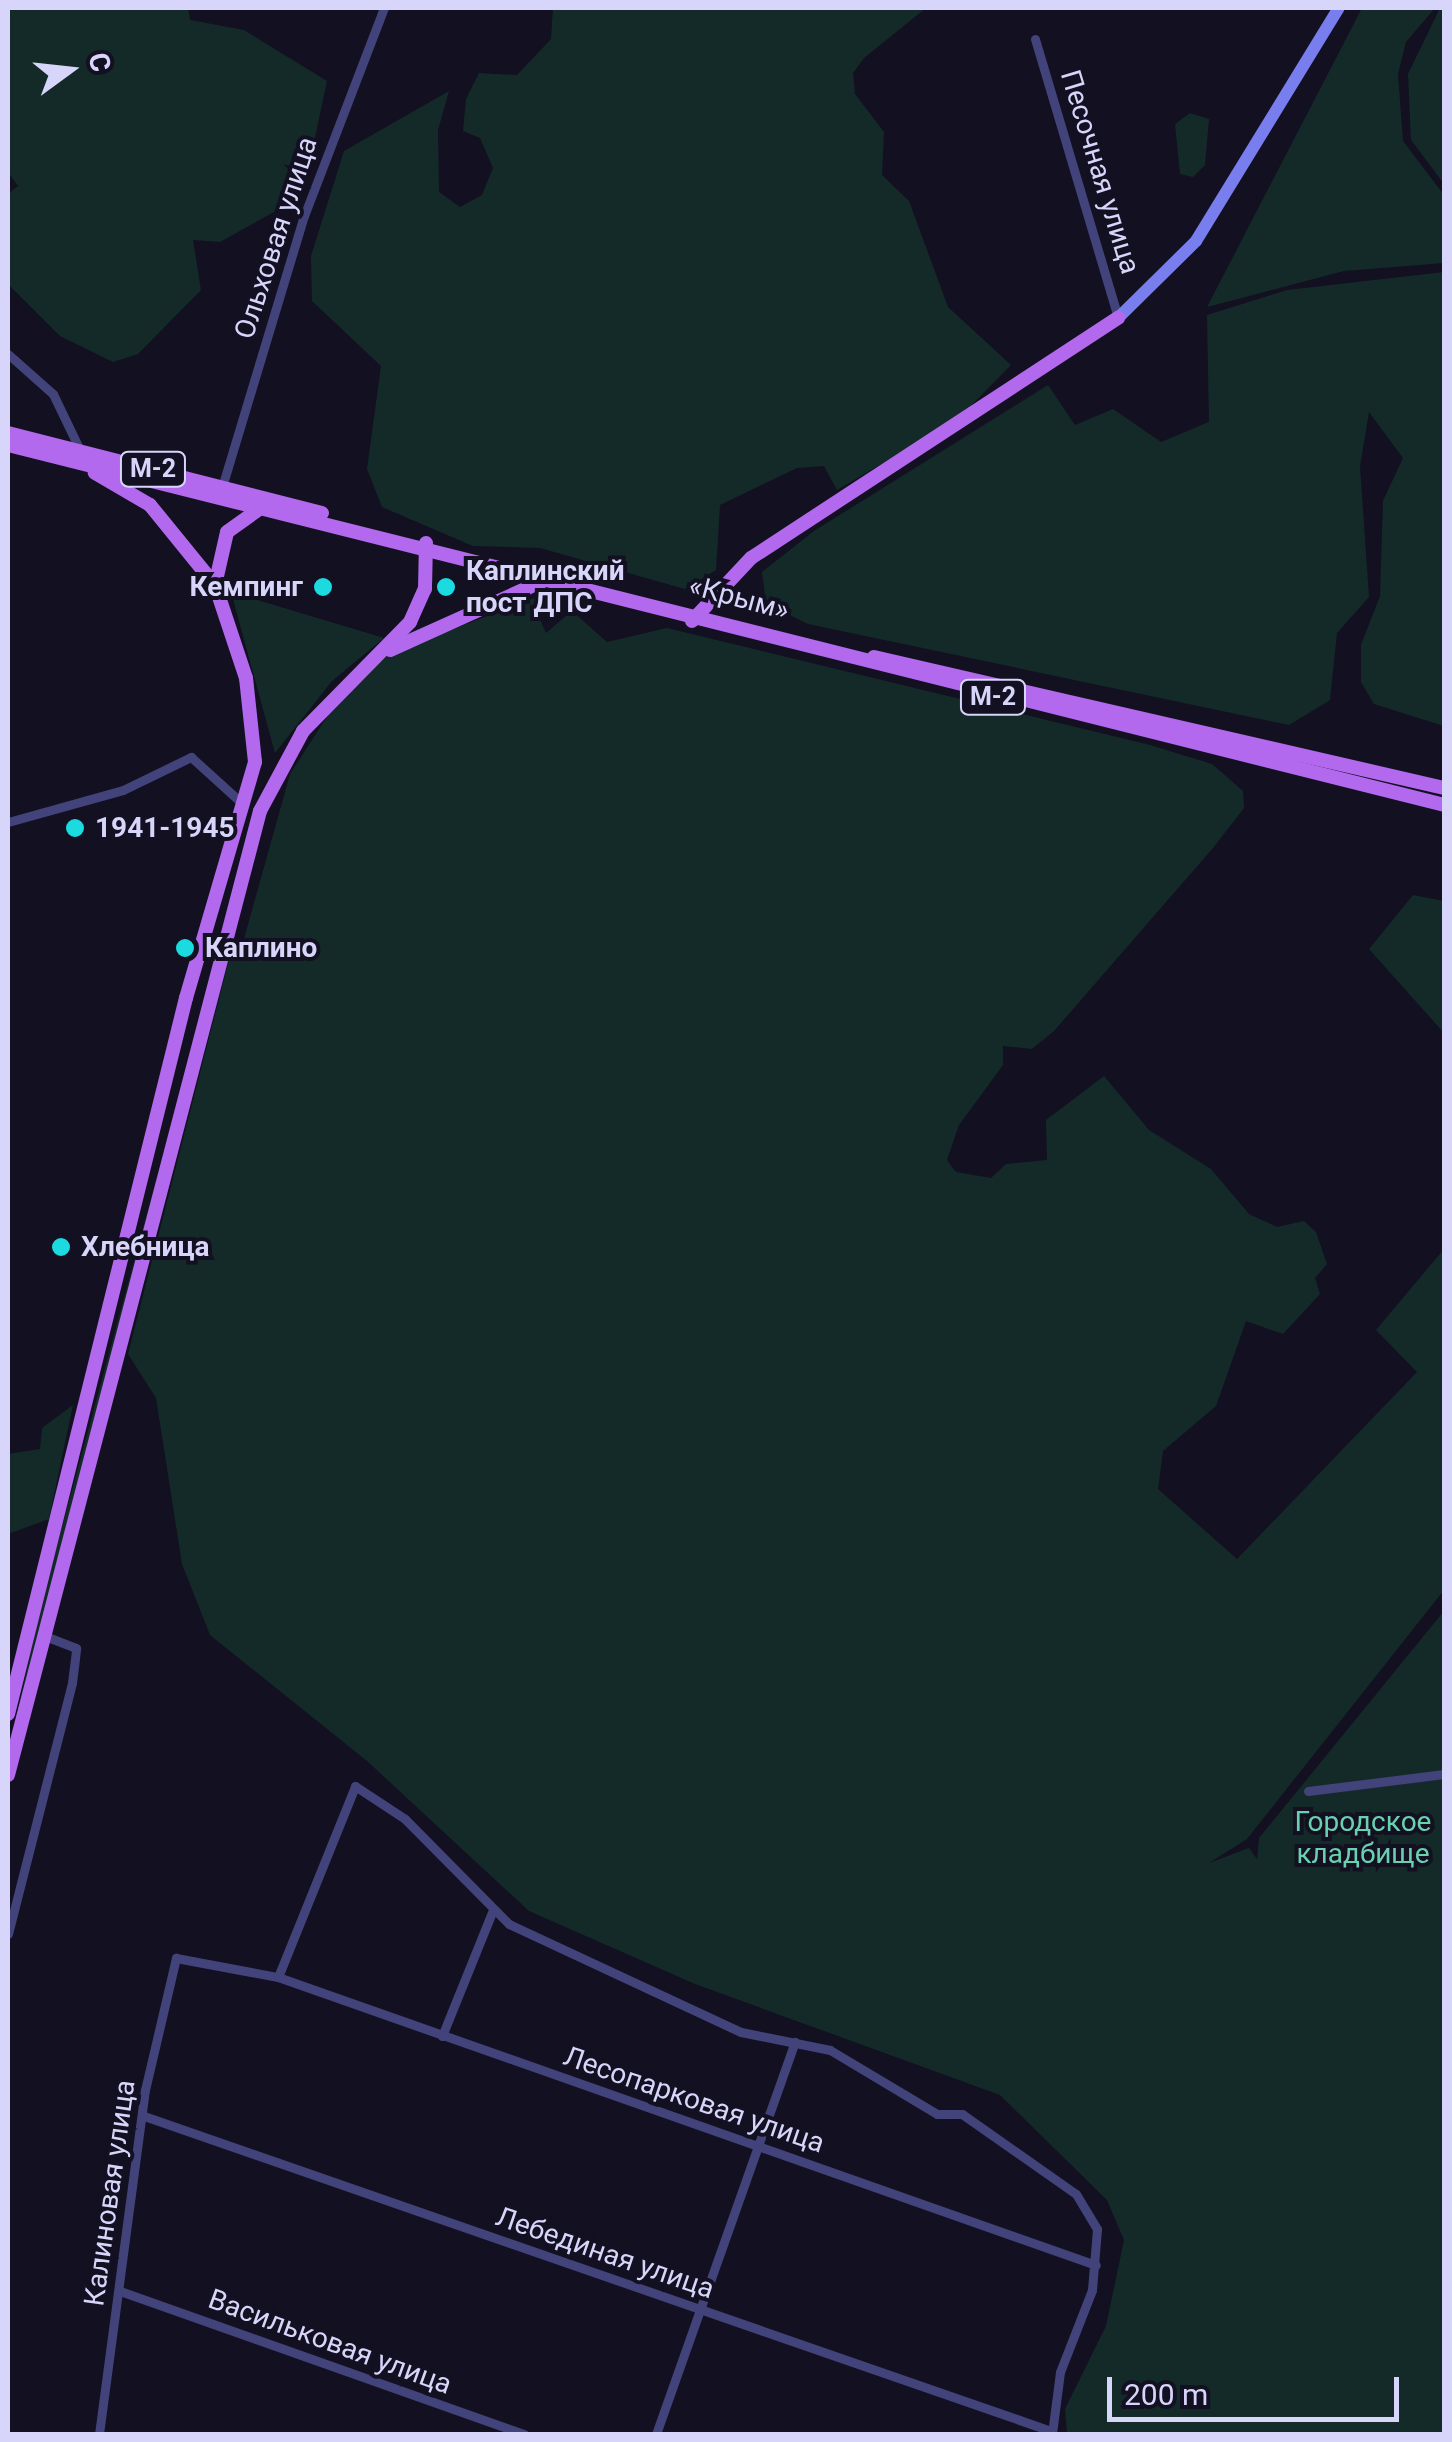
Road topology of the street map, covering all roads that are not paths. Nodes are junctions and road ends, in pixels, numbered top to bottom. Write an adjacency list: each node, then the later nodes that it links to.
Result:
1 (383, 8): 10 (street, Ольховая улица)
2 (1339, 8): 4 (main road)
3 (1035, 40): 4 (street, Песочная улица)
4 (1118, 318): 16 (main road)
5 (8, 354): 8 (street)
6 (8, 433): 8 (main road, «Крым» / М-2)
7 (8, 444): 9 (main road, М-2)
8 (80, 450): 10 (main road, «Крым» / М-2)
9 (48, 454): 12 (main road, М-2); 15 (main road)
10 (222, 487): 11 (main road, «Крым» / М-2)
11 (281, 502): 12 (main road); 13 (main road, «Крым» / М-2)
12 (262, 507): 13 (main road, «Крым» / М-2); 15 (main road)
13 (426, 546): 14 (main road, «Крым» / М-2); 16 (main road, «Крым» / М-2); 17 (main road)
14 (543, 581): 16 (main road, «Крым» / М-2); 17 (main road)
15 (216, 585): 19 (main road)
16 (693, 617): 18 (main road, «Крым» / М-2); 20 (main road, «Крым» / М-2)
17 (376, 657): 22 (main road)
18 (1444, 788)
19 (244, 805): 22 (main road); 23 (street); 24 (main road)
20 (1444, 805)
21 (8, 809): 23 (street)
22 (260, 811): 24 (main road)
23 (10, 821)
24 (161, 1154): 25 (main road); 26 (main road)
25 (44, 1636): 28 (main road); 31 (street)
26 (8, 1714)
27 (1444, 1774): 29 (street)
28 (8, 1775)
29 (1308, 1792)
30 (492, 1912): 33 (street); 34 (street); 35 (street)
31 (8, 1934)
32 (176, 1958): 33 (street, Лесопарковая улица); 36 (street, Калиновая улица)
33 (278, 1977): 34 (street, Лесопарковая улица)
34 (442, 2036): 37 (street, Лесопарковая улица)
35 (796, 2042): 37 (street); 38 (street)
36 (144, 2116): 39 (street, Калиновая улица); 40 (street, Лебединая улица)
37 (760, 2147): 38 (street, Лесопарковая улица); 40 (street)
38 (1096, 2265): 41 (street)
39 (120, 2291): 42 (street, Калиновая улица); 43 (street, Васильковая улица)
40 (701, 2310): 41 (street, Лебединая улица); 44 (street)
41 (1052, 2433)
42 (99, 2434)
43 (524, 2434)
44 (656, 2434)

